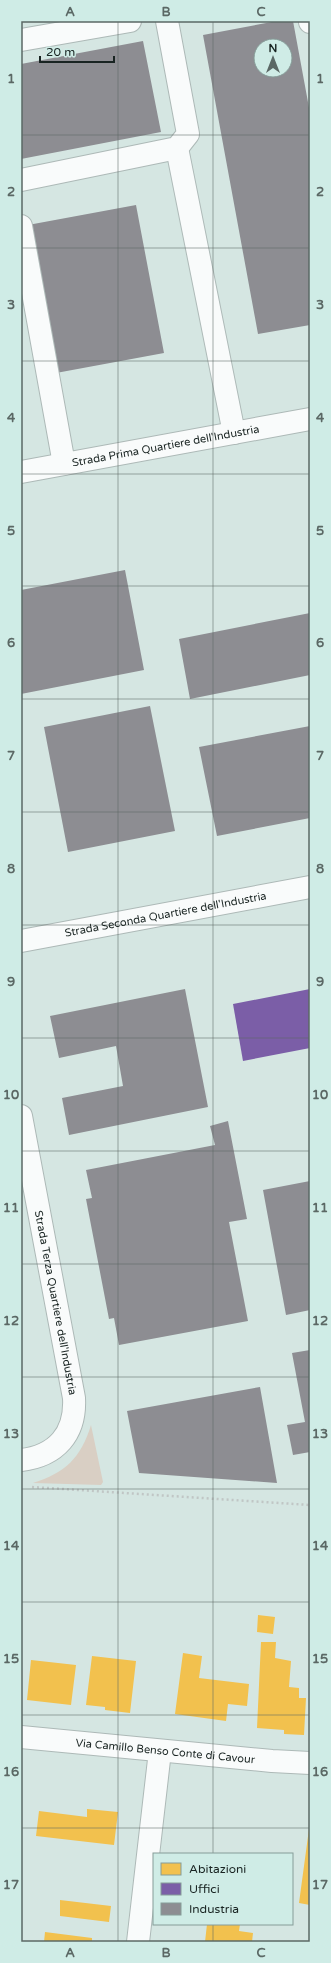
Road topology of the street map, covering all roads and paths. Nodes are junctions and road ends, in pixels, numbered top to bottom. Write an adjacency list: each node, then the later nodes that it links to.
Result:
1 (130, 21): 3 (street)
2 (168, 21): 4 (street)
3 (21, 40)
4 (177, 148): 5 (street); 8 (street)
5 (21, 180)
6 (21, 226): 9 (street)
7 (310, 419): 8 (street, Strada Prima Quartiere dell'Industria)
8 (234, 433): 9 (street, Strada Prima Quartiere dell'Industria)
9 (64, 464): 10 (street, Strada Prima Quartiere dell'Industria)
10 (21, 472)
11 (310, 887): 12 (street, Strada Seconda Quartiere dell'Industria)
12 (21, 940)
13 (21, 1116): 14 (street, Strada Terza Quartiere dell'Industria)
14 (21, 1460)
15 (32, 1487): 16 (path)
16 (310, 1505)
17 (21, 1737): 18 (street, Via Camillo Benso Conte di Cavour)
18 (160, 1751): 19 (street, Via Camillo Benso Conte di Cavour); 20 (street)
19 (310, 1763)
20 (138, 1942)

